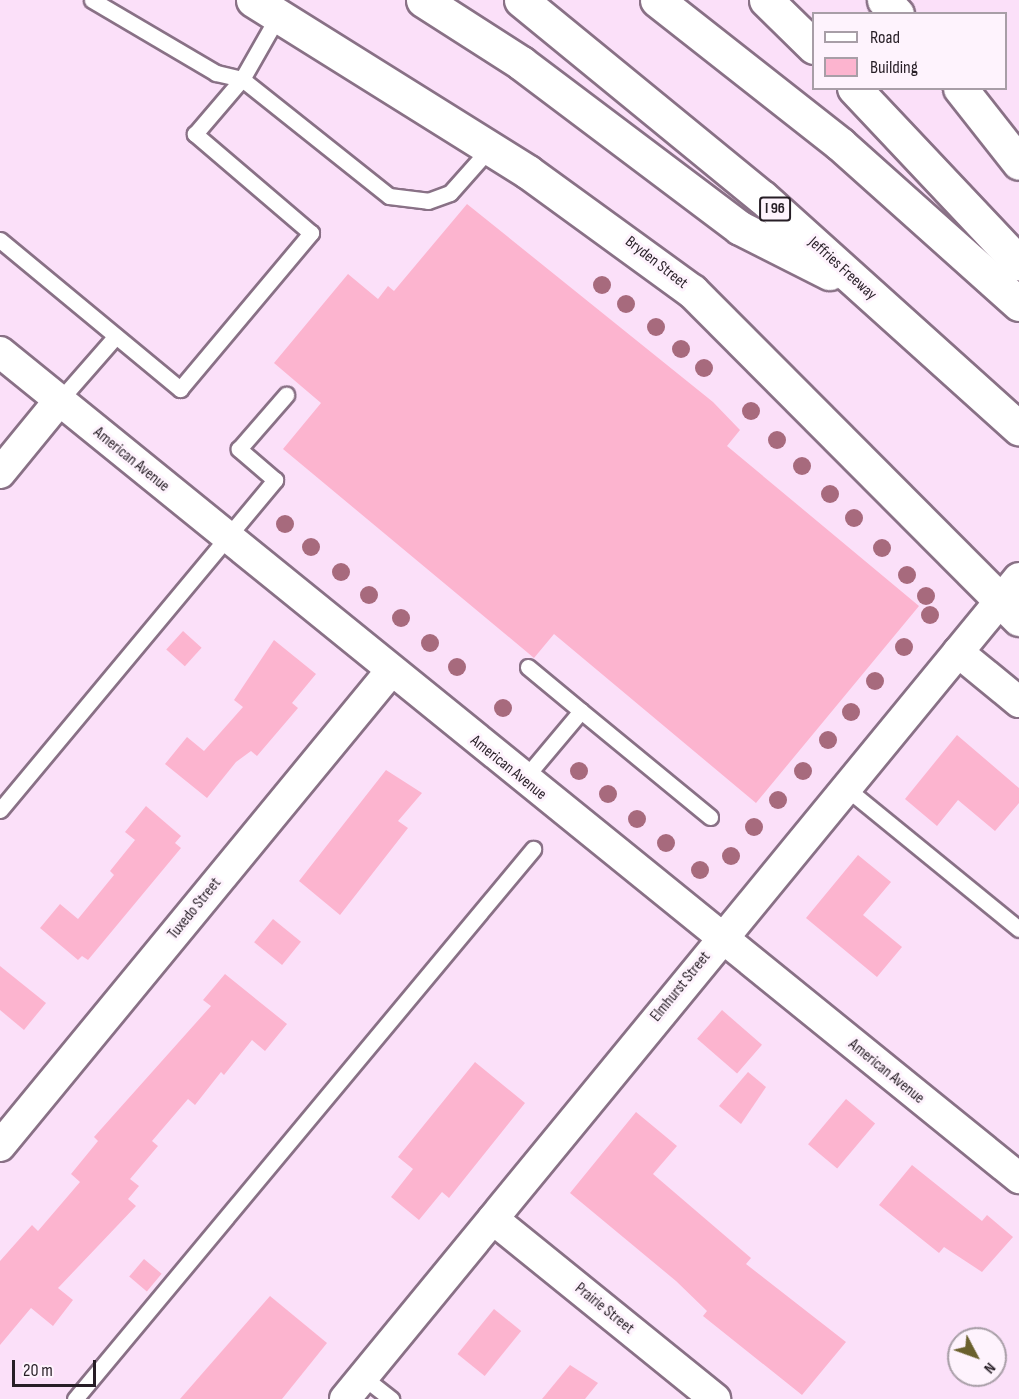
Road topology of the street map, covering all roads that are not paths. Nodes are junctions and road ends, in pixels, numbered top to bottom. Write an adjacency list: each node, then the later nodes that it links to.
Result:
1 (92, 0): 10 (lane)
2 (423, 0): 17 (main road)
3 (520, 0): 17 (main road, Jeffries Freeway / I 96)
4 (657, 0): 18 (main road)
5 (766, 0): 9 (main road)
6 (884, 0): 8 (main road)
7 (266, 8): 10 (lane); 13 (main road, Bryden Street)
8 (895, 12)
9 (812, 46)
10 (242, 79): 13 (lane); 19 (lane)
11 (856, 90): 16 (main road)
12 (962, 90): 14 (main road)
13 (490, 148): 26 (main road, Bryden Street)
14 (1019, 163)
15 (0, 240): 19 (lane)
16 (1019, 264)
17 (868, 292): 23 (main road, Jeffries Freeway / I 96)
18 (1019, 304)
19 (116, 336): 22 (lane)
20 (0, 352): 22 (street, American Avenue)
21 (286, 395): 25 (lane)
22 (59, 401): 24 (street); 25 (street, American Avenue)
23 (1019, 428)
24 (0, 472)
25 (226, 537): 29 (street, American Avenue); 34 (lane)
26 (1012, 599): 27 (street, Elmhurst Street)
27 (958, 652): 30 (street); 33 (street, Elmhurst Street)
28 (528, 667): 31 (lane)
29 (390, 672): 32 (street, American Avenue); 39 (street, Tuxedo Street)
30 (1019, 702)
31 (581, 711): 32 (lane); 35 (lane)
32 (523, 780): 38 (street, American Avenue)
33 (846, 788): 37 (lane); 38 (street, Elmhurst Street)
34 (0, 810)
35 (710, 817)
36 (533, 849): 43 (lane)
37 (1019, 930)
38 (720, 939): 40 (street, American Avenue); 41 (street, Elmhurst Street)
39 (0, 1146)
40 (1019, 1178)
41 (493, 1219): 42 (street, Elmhurst Street); 45 (street, Prairie Street)
42 (354, 1388): 44 (lane)
43 (75, 1399)
44 (391, 1399)
45 (715, 1399)

